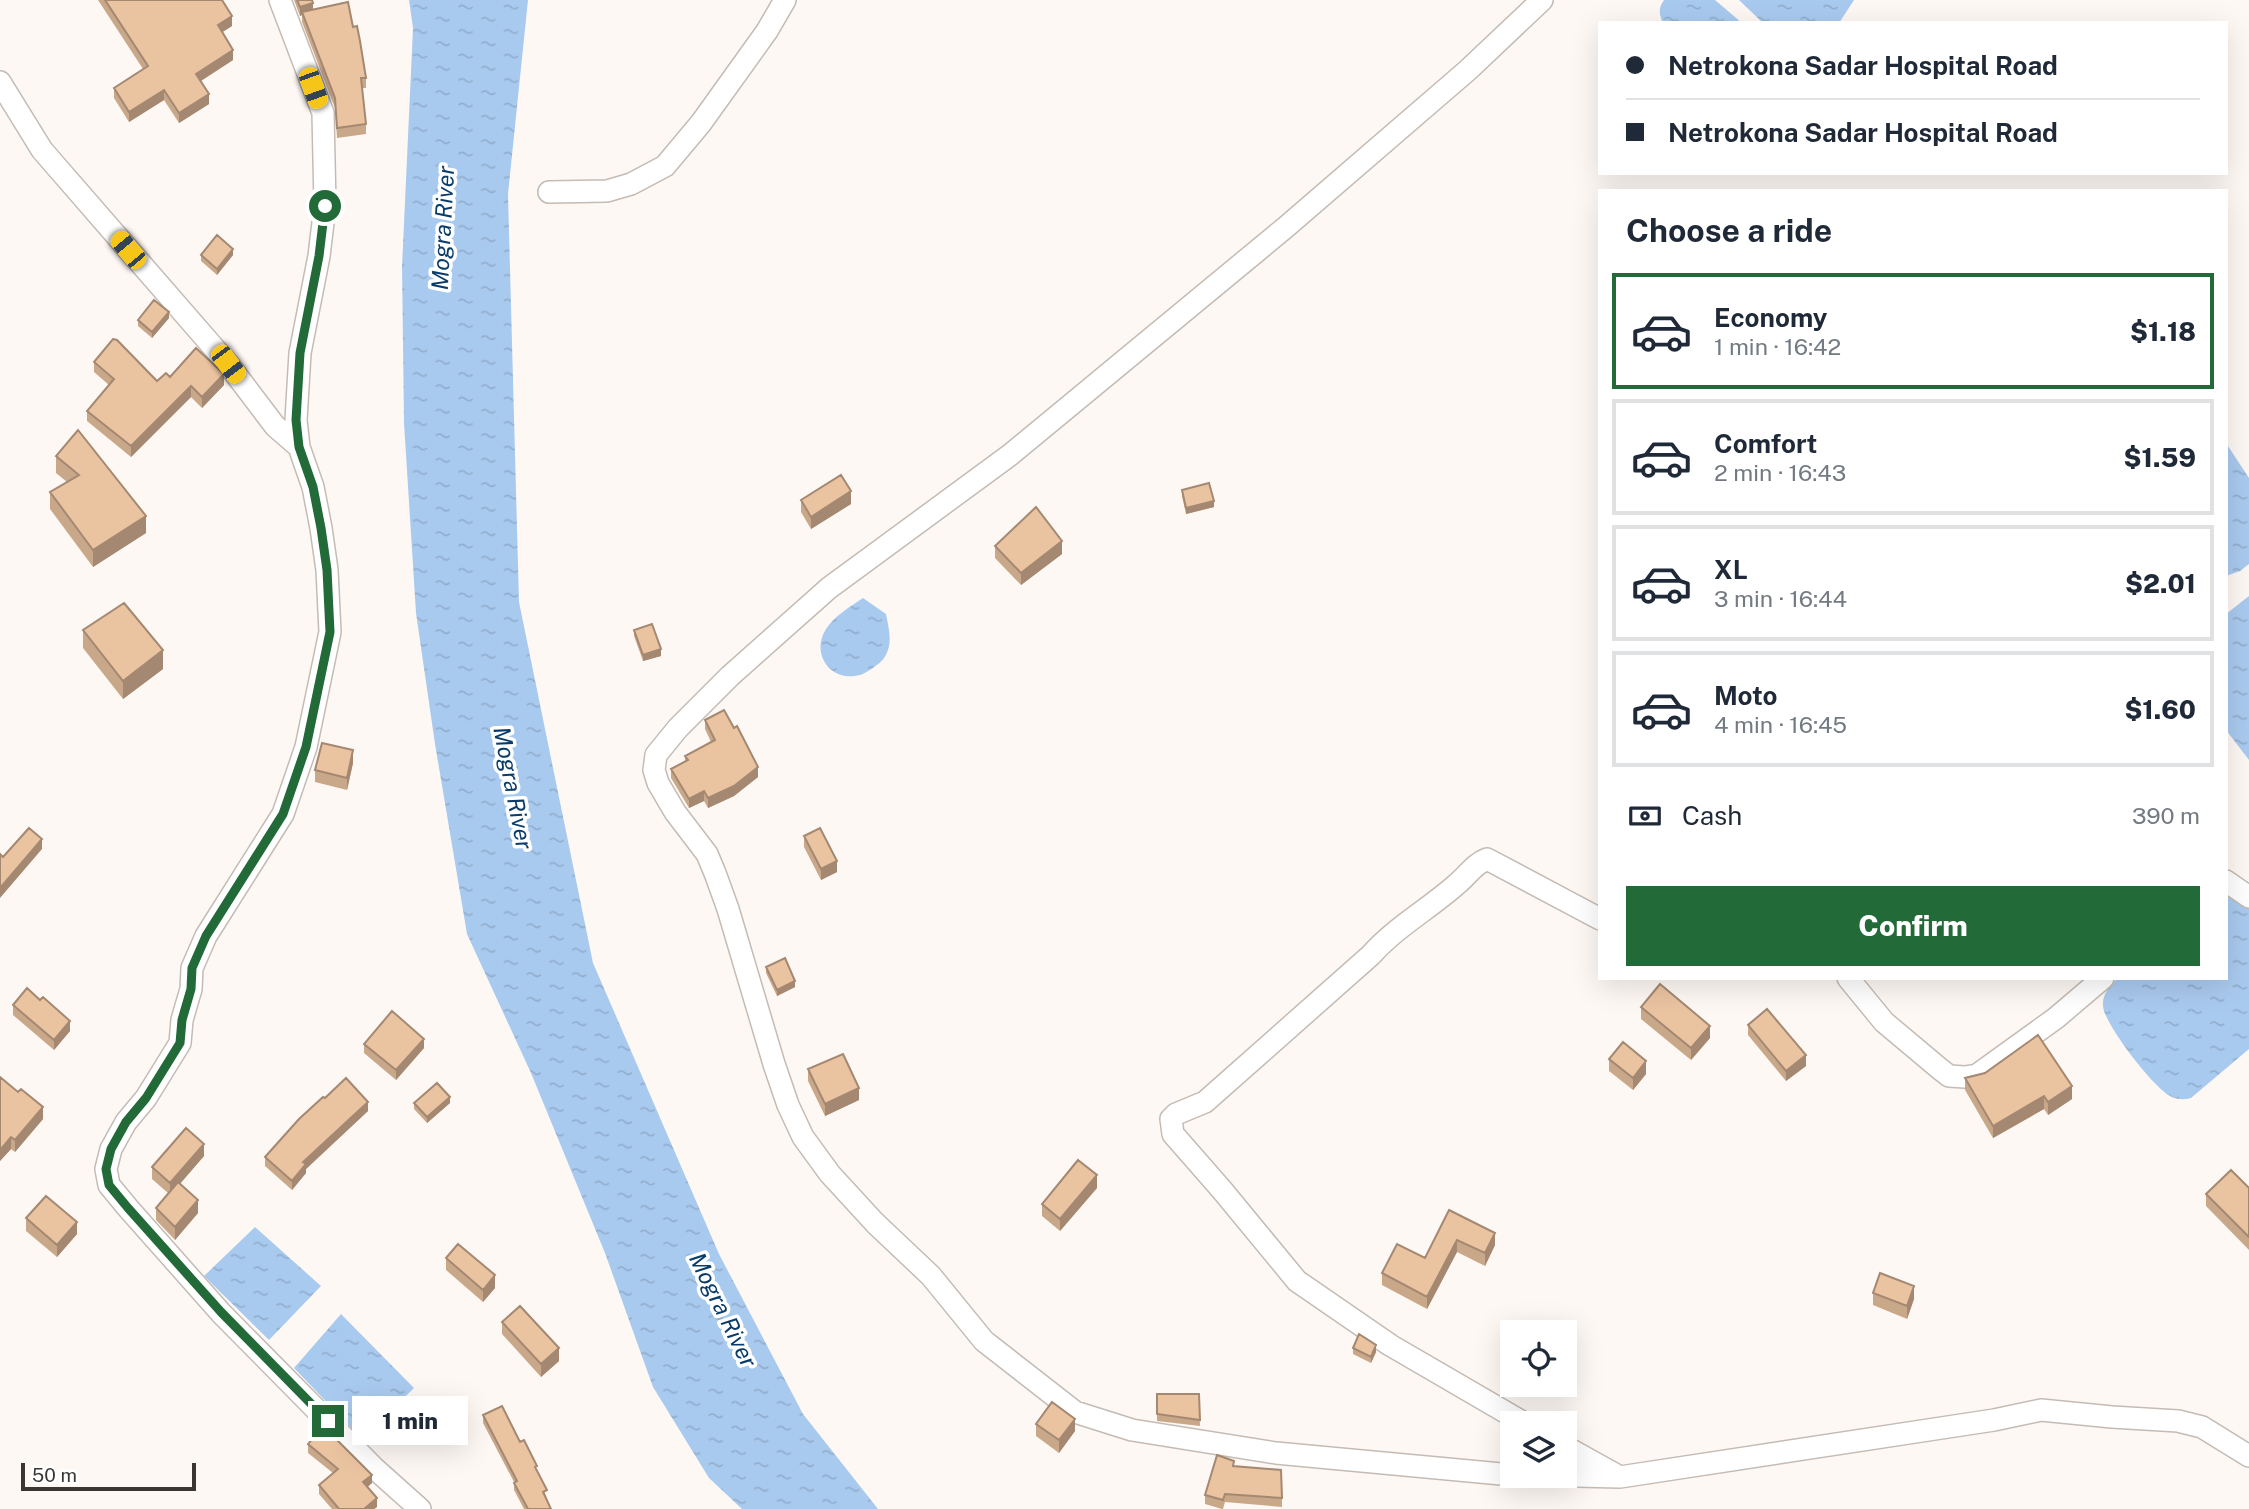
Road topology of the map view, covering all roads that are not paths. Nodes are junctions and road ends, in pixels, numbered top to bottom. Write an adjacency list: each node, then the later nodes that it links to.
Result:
1 (280, 0): 6 (street)
2 (785, 0): 5 (street)
3 (1542, 0): 15 (street)
4 (0, 82): 6 (street)
5 (549, 192)
6 (299, 447): 18 (street)
7 (2228, 882): 8 (street)
8 (2249, 897)
9 (1598, 918): 12 (street)
10 (1850, 980): 11 (street)
11 (2101, 980)
12 (1503, 1411)
13 (1577, 1453): 17 (street)
14 (2249, 1456): 17 (street)
15 (1500, 1474)
16 (1577, 1476): 17 (street)
17 (1620, 1477)
18 (419, 1509)

